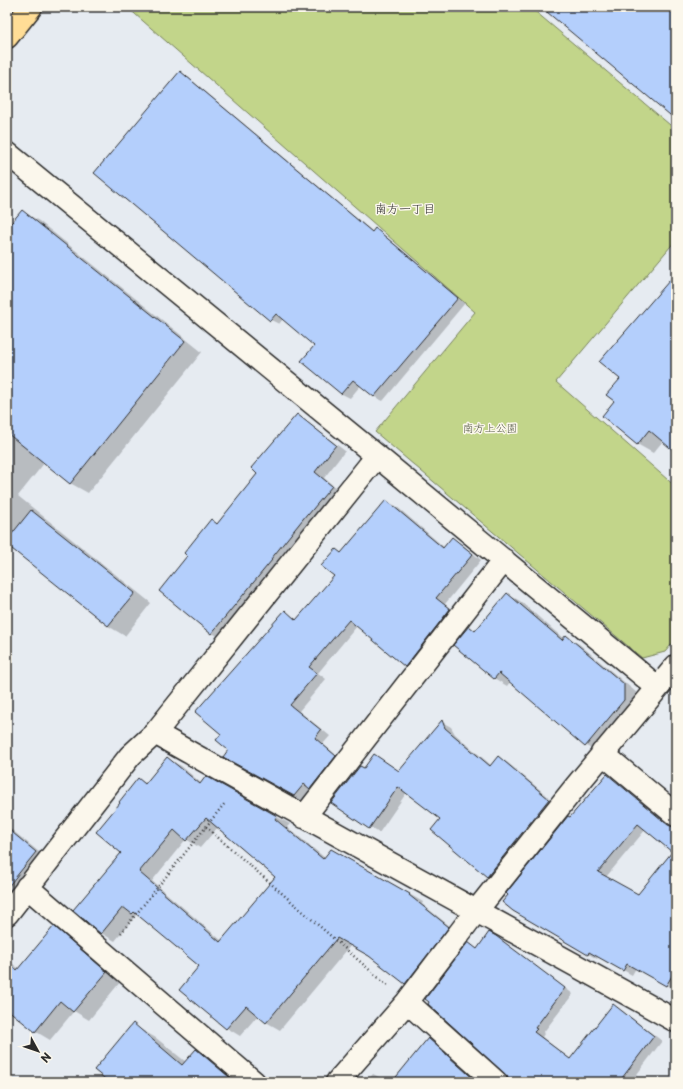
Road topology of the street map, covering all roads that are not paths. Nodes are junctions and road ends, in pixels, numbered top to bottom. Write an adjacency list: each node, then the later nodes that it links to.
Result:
1 (32, 7): 2 (highway)
2 (7, 37)
3 (7, 153): 4 (street)
4 (377, 456): 5 (street); 8 (street)
5 (504, 560): 7 (street); 11 (street)
6 (676, 666): 7 (street)
7 (657, 687): 9 (street)
8 (155, 733): 11 (street); 12 (street)
9 (602, 753): 10 (street); 13 (street)
10 (676, 815)
11 (304, 817): 13 (street)
12 (27, 887): 14 (street); 17 (street)
13 (477, 910): 15 (street); 16 (street)
14 (7, 914)
15 (407, 1002): 18 (street); 19 (street)
16 (676, 1021)
17 (254, 1082)
18 (337, 1082)
19 (496, 1082)

